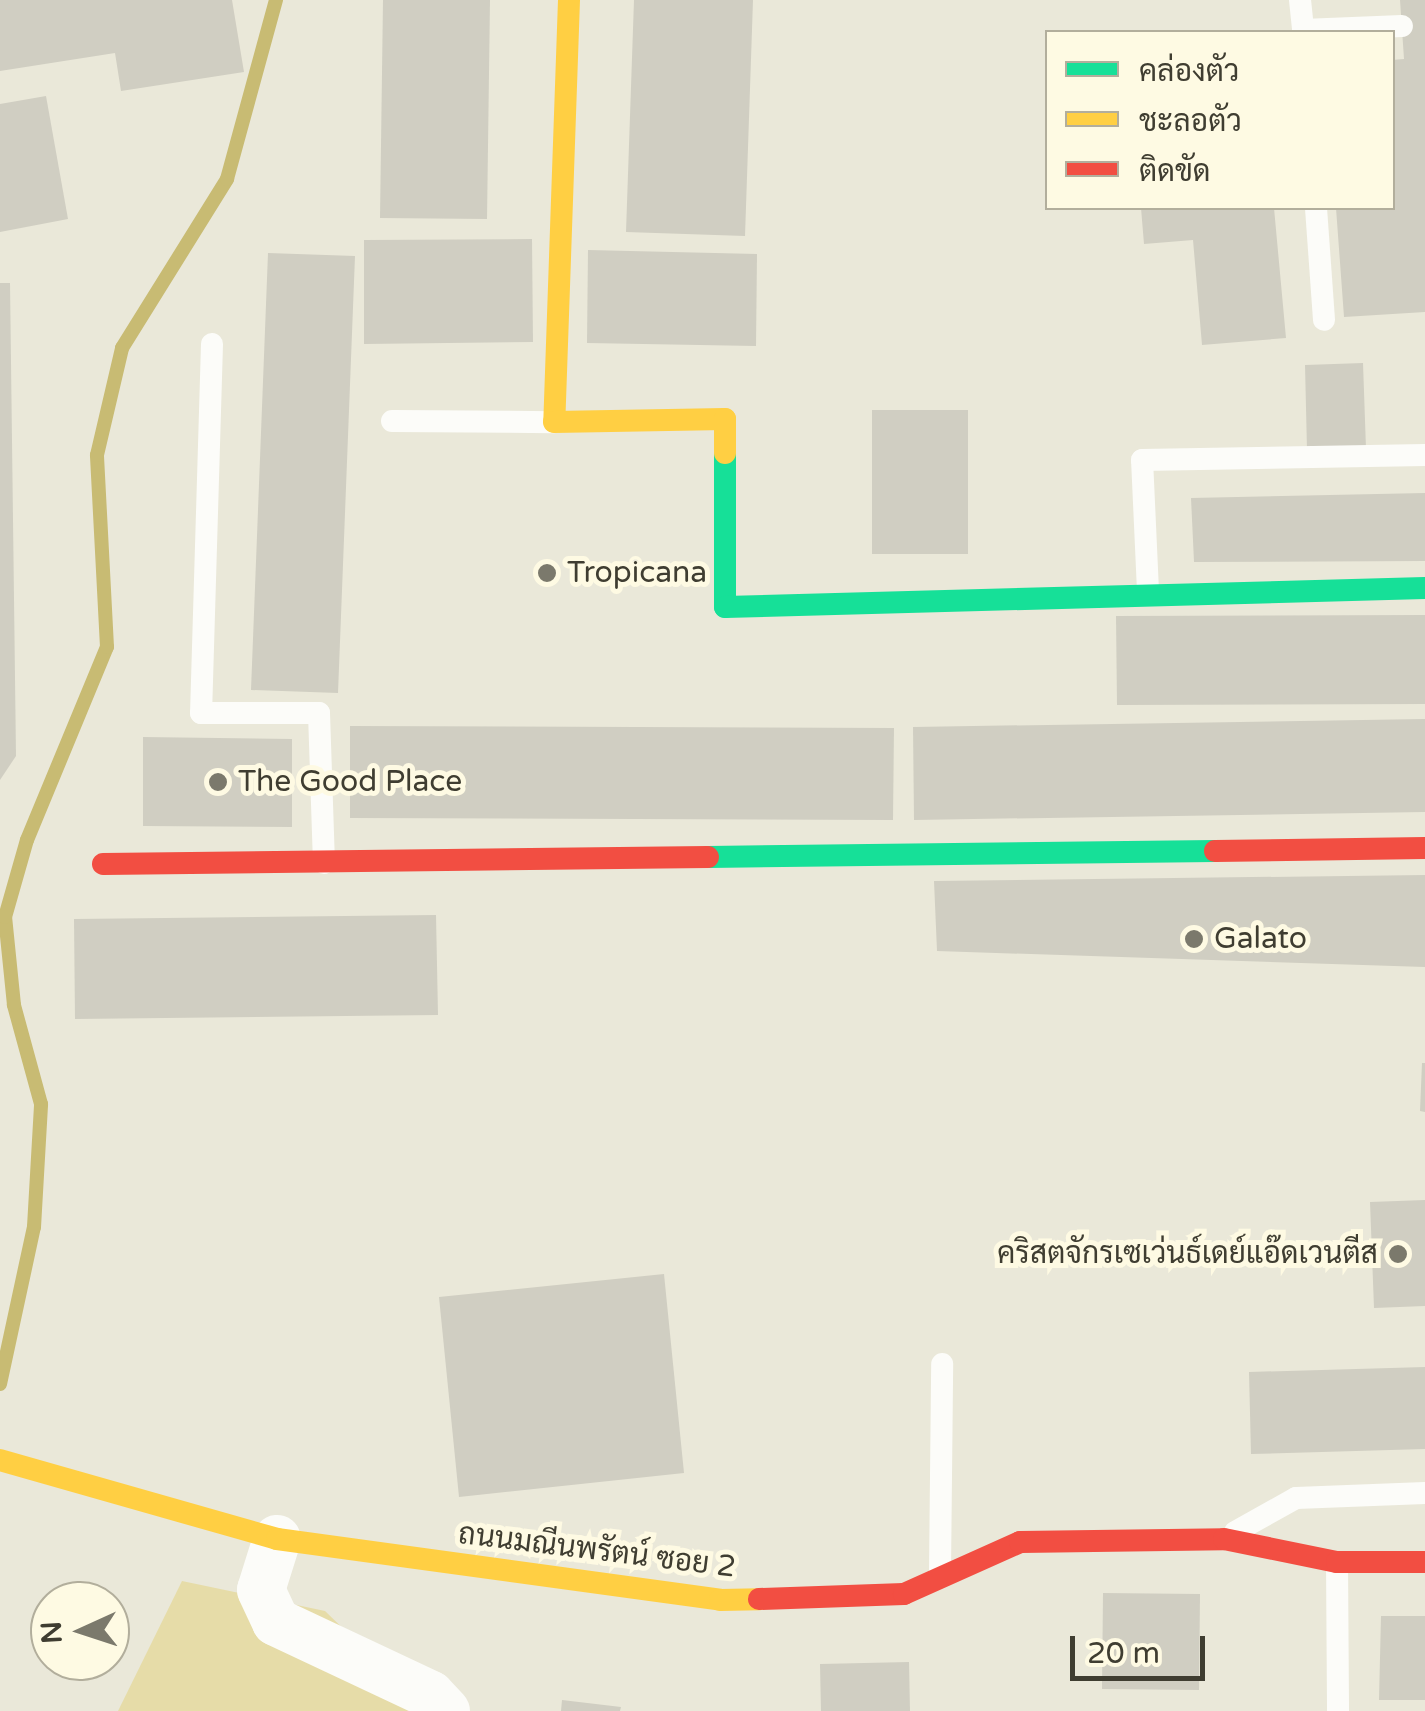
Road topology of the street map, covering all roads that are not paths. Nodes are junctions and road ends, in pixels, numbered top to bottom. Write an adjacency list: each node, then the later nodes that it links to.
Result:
1 (569, 0): 10 (street)
2 (1300, 0): 4 (lane)
3 (1402, 26): 5 (lane)
4 (1303, 30)
5 (1323, 30)
6 (1316, 210): 7 (lane)
7 (1324, 320)
8 (212, 344): 15 (lane)
9 (392, 422): 10 (lane)
10 (554, 422): 13 (street)
11 (1425, 455): 13 (lane)
12 (1425, 588): 13 (street)
13 (1148, 591)
14 (1425, 848): 15 (street)
15 (324, 863): 16 (street)
16 (103, 864)
17 (942, 1364): 24 (lane)
18 (0, 1461): 20 (street, ถนนมณีนพรัตน์ ซอย 2)
19 (1425, 1493): 21 (lane)
20 (277, 1539): 24 (street, ถนนมณีนพรัตน์ ซอย 2); 25 (street)
21 (1224, 1539): 22 (street, ถนนมณีนพรัตน์ ซอย 2); 24 (street, ถนนมณีนพรัตน์ ซอย 2)
22 (1337, 1562): 23 (street, ถนนมณีนพรัตน์ ซอย 2); 26 (lane)
23 (1425, 1562)
24 (940, 1572)
25 (446, 1711)
26 (1338, 1711)

